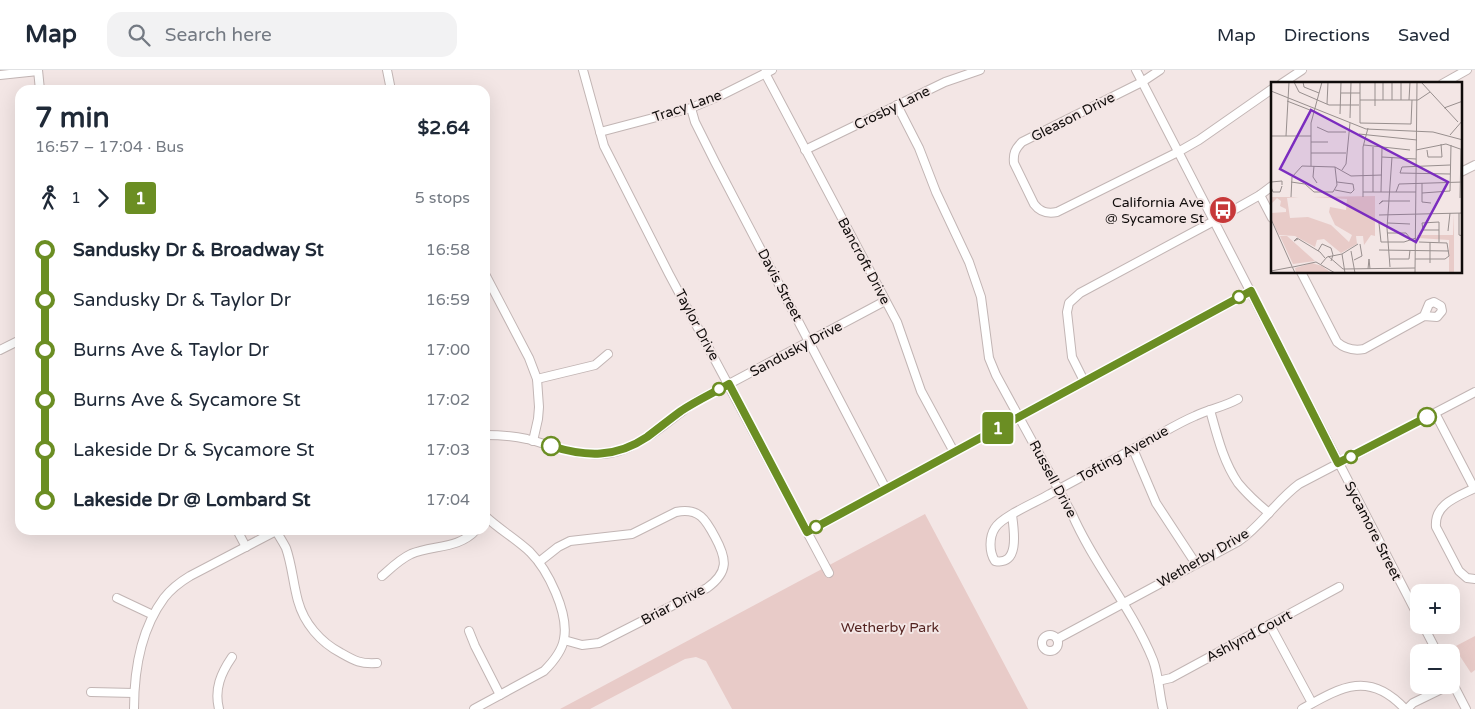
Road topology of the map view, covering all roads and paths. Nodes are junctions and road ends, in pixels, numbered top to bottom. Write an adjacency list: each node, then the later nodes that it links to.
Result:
1 (38, 70): 10 (street); 14 (street)
2 (387, 70): 15 (street)
3 (583, 70): 19 (street, Taylor Drive)
4 (980, 70): 17 (street, Crosby Lane)
5 (1136, 70): 11 (street, Sycamore Street)
6 (1160, 70): 11 (street)
7 (1302, 70): 12 (street)
8 (1467, 70): 13 (street)
9 (768, 72): 18 (street, Tracy Lane); 20 (street, Bancroft Drive)
10 (0, 75)
11 (1142, 82): 21 (street, Sycamore Street); 21 (street, Gleason Drive)
12 (1284, 82)
13 (1446, 82)
14 (40, 85)
15 (390, 85)
16 (1271, 91): 21 (street)
17 (897, 105): 20 (street, Crosby Lane); 44 (street, Russell Drive)
18 (690, 108): 19 (street, Tracy Lane); 34 (street, Davis Street)
19 (600, 132): 39 (street, Taylor Drive)
20 (805, 150): 31 (street, Bancroft Drive)
21 (1178, 152): 27 (street, Sycamore Street)
22 (1475, 164): 23 (street)
23 (1462, 171)
24 (1271, 187): 25 (street)
25 (1260, 195): 26 (street); 27 (street)
26 (1271, 216)
27 (1214, 221): 30 (street, Sycamore Street); 38 (street)
28 (1305, 274): 32 (street)
29 (490, 285): 37 (street)
30 (1251, 291): 38 (street); 49 (street, Sycamore Street)
31 (885, 301): 34 (street, Sandusky Drive); 48 (street, Bancroft Drive)
32 (1424, 316)
33 (15, 342): 35 (street)
34 (810, 342): 39 (street, Sandusky Drive); 51 (street, Davis Street)
35 (0, 350)
36 (608, 354): 37 (street)
37 (537, 379): 46 (street)
38 (1084, 381): 44 (street)
39 (729, 384): 46 (street, Sandusky Drive); 56 (street, Taylor Drive)
40 (1475, 392): 43 (street, Wetherby Drive)
41 (1238, 399): 42 (street, Tofting Avenue)
42 (1210, 410): 47 (street, Tofting Avenue); 53 (street)
43 (1435, 413): 49 (street, Wetherby Drive); 50 (street)
44 (1019, 417): 48 (street); 52 (street, Russell Drive)
45 (490, 435): 46 (street, Sandusky Drive)
46 (533, 441)
47 (1133, 449): 52 (street, Tofting Avenue); 63 (street)
48 (954, 452): 51 (street)
49 (1338, 463): 53 (street, Wetherby Drive); 69 (street, Sycamore Street)
50 (1475, 488): 66 (street)
51 (886, 489): 56 (street)
52 (1059, 489): 54 (street, Tofting Avenue); 70 (street, Russell Drive)
53 (1269, 513): 63 (street, Wetherby Drive)
54 (1012, 515): 54 (street, Tofting Avenue)
55 (490, 521): 62 (street)
56 (807, 532): 64 (street, Taylor Drive)
57 (240, 535): 61 (street)
58 (268, 535): 61 (street)
59 (280, 535): 77 (street)
60 (471, 535): 65 (street)
61 (246, 547): 71 (street)
62 (539, 562): 75 (street); 75 (street, Briar Drive)
63 (1196, 564): 70 (street, Wetherby Drive)
64 (829, 573)
65 (382, 576)
66 (1475, 579)
67 (1339, 587): 72 (street, Ashlynd Court)
68 (117, 598): 71 (street)
69 (1410, 601)
70 (1124, 603): 74 (street, Wetherby Drive); 78 (street, Russell Drive)
71 (153, 615): 80 (street)
72 (1270, 625): 78 (street, Ashlynd Court); 84 (street)
73 (469, 631): 83 (street)
74 (1057, 639)
75 (564, 640): 83 (street)
76 (232, 657): 86 (street)
77 (377, 663)
78 (1158, 681): 88 (street, Russell Drive)
79 (91, 692): 80 (street)
80 (134, 693): 85 (street)
81 (1430, 694): 90 (street)
82 (1457, 694): 91 (street)
83 (500, 695): 87 (street)
84 (1312, 703): 89 (street); 90 (street)
85 (134, 709)
86 (219, 709)
87 (474, 709)
88 (1162, 709)
89 (1302, 709)
90 (1406, 709)
91 (1466, 709)

